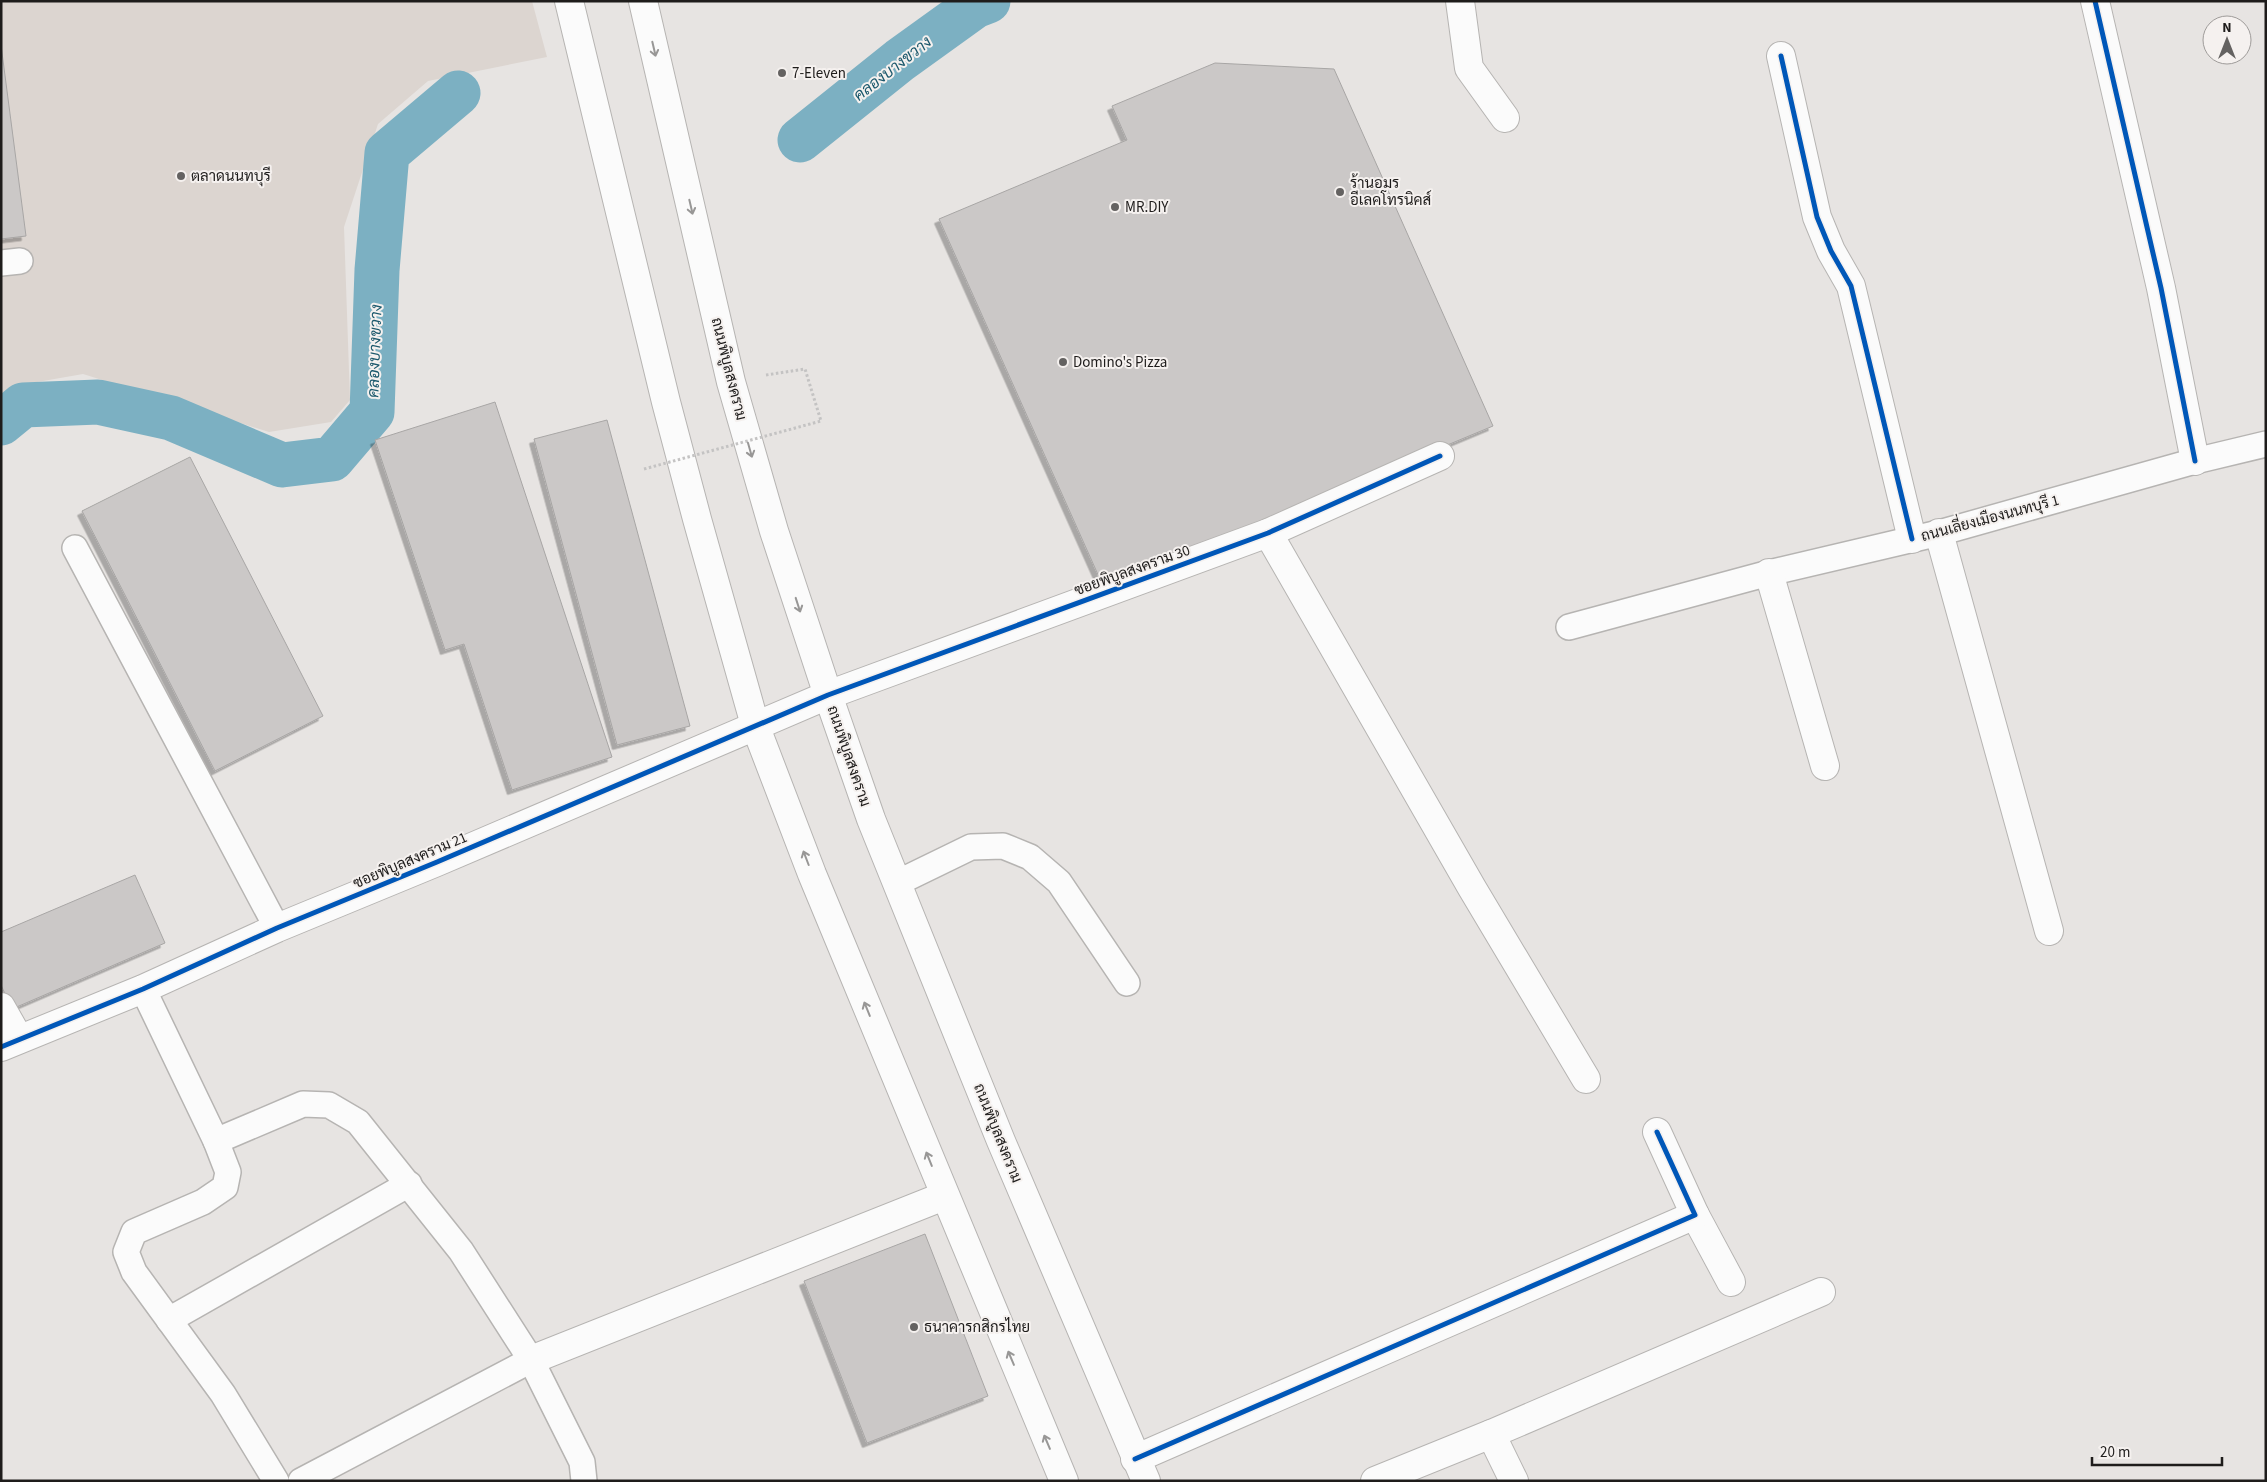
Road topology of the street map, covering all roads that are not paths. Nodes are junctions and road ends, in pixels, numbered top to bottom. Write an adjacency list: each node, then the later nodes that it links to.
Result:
1 (569, 1): 17 (street)
2 (643, 1): 16 (street, ถนนพิบูลสงคราม, one-way to 16)
3 (1460, 1): 6 (street)
4 (2095, 1): 9 (street)
5 (1781, 56): 12 (street)
6 (1505, 118)
7 (2266, 444): 9 (lane, ถนนเลี่ยงเมืองนนทบุรี 1)
8 (1440, 456): 10 (street, ซอยพิบูลสงคราม 30)
9 (2195, 461): 11 (lane, ถนนเลี่ยงเมืองนนทบุรี 1)
10 (1268, 533): 16 (street, ซอยพิบูลสงคราม 30); 26 (street)
11 (1940, 533): 12 (lane, ถนนเลี่ยงเมืองนนทบุรี 1); 21 (street)
12 (1912, 538): 14 (lane, ถนนเลี่ยงเมืองนนทบุรี 1)
13 (75, 548): 20 (lane)
14 (1769, 573): 15 (lane, ถนนเลี่ยงเมืองนนทบุรี 1); 18 (street)
15 (1569, 627)
16 (828, 695): 17 (street, ซอยพิบูลสงคราม 21); 19 (street, ถนนพิบูลสงคราม)
17 (755, 725): 20 (street, ซอยพิบูลสงคราม 21); 30 (street, one-way to 17)
18 (1825, 766)
19 (897, 882): 22 (lane); 37 (street, ถนนพิบูลสงคราม)
20 (277, 928): 23 (street, ซอยพิบูลสงคราม 21)
21 (2049, 930)
22 (1127, 983)
23 (143, 989): 25 (street, ซอยพิบูลสงคราม 21); 28 (lane)
24 (1, 1007): 25 (street)
25 (10, 1043)
26 (1586, 1079)
27 (1657, 1132): 31 (street)
28 (216, 1141): 29 (lane); 34 (lane)
29 (409, 1184): 34 (lane); 35 (lane)
30 (944, 1196): 35 (street); 41 (street, one-way to 30)
31 (1695, 1215): 32 (street); 37 (street)
32 (1731, 1282)
33 (1821, 1292): 36 (street)
34 (168, 1320): 38 (lane)
35 (531, 1360): 39 (lane); 40 (lane)
36 (1491, 1434): 42 (street); 43 (street)
37 (1140, 1470)
38 (276, 1481)
39 (301, 1481)
40 (584, 1481)
41 (1064, 1481)
42 (1375, 1481)
43 (1514, 1481)

